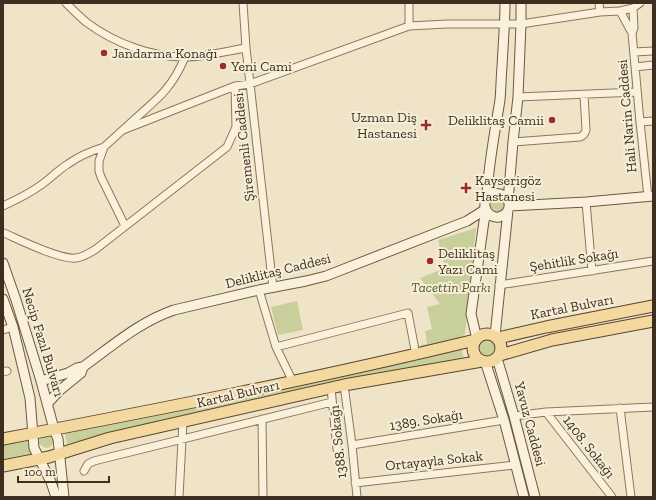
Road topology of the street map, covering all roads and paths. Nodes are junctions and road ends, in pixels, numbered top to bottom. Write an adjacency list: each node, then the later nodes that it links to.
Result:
1 (66, 3): 18 (street)
2 (243, 3): 15 (street, Şiremenli Caddesi)
3 (409, 3): 13 (street)
4 (505, 3): 11 (street)
5 (521, 3): 12 (street)
6 (599, 3): 10 (street)
7 (640, 3): 8 (street)
8 (633, 8): 9 (street); 14 (street, Hali Narin Caddesi)
9 (620, 11): 10 (street); 14 (street, Hali Narin Caddesi)
10 (600, 12): 12 (street)
11 (505, 24): 12 (street); 13 (street); 35 (street)
12 (521, 24): 25 (street)
13 (409, 26): 21 (street)
14 (632, 33): 17 (street, Hali Narin Caddesi)
15 (246, 48): 18 (street); 21 (street, Şiremenli Caddesi)
16 (653, 51): 17 (street)
17 (634, 52): 20 (street, Hali Narin Caddesi)
18 (185, 57): 28 (street)
19 (653, 65): 20 (street)
20 (635, 67): 23 (street, Hali Narin Caddesi)
21 (250, 84): 22 (street); 42 (street, Şiremenli Caddesi)
22 (235, 86): 28 (street); 36 (street)
23 (637, 92): 24 (street); 27 (street, Hali Narin Caddesi)
24 (584, 94): 25 (street); 29 (street)
25 (518, 98): 29 (street)
26 (653, 121): 27 (street)
27 (640, 122): 31 (street, Hali Narin Caddesi)
28 (123, 130): 30 (street)
29 (513, 142): 34 (street)
30 (104, 147): 33 (street); 36 (street)
31 (651, 196): 32 (street)
32 (586, 202): 34 (street); 40 (street)
33 (3, 206)
34 (508, 206): 35 (street); 35 (street); 41 (street)
35 (486, 207): 42 (street, Deliklitaş Caddesi); 50 (street)
36 (125, 226): 37 (street)
37 (4, 233)
38 (653, 261): 40 (street, Şehitlik Sokağı)
39 (3, 263): 56 (street, Necip Fazıl Bulvarı)
40 (592, 271): 41 (street, Şehitlik Sokağı)
41 (500, 285): 49 (street)
42 (273, 288): 43 (street, Deliklitaş Caddesi)
43 (259, 290): 51 (street); 55 (street, Deliklitaş Caddesi)
44 (3, 299): 47 (street, Necip Fazıl Bulvarı)
45 (653, 306): 49 (main road, Kartal Bulvarı)
46 (653, 321): 53 (main road, Kartal Bulvarı)
47 (13, 327): 48 (street); 70 (street, Necip Fazıl Bulvarı)
48 (3, 330)
49 (496, 337): 50 (main road); 53 (main road)
50 (476, 340): 52 (main road, Kartal Bulvarı); 54 (main road)
51 (276, 347): 52 (street); 57 (street)
52 (416, 355): 57 (main road, Kartal Bulvarı)
53 (498, 356): 54 (main road); 65 (street, Yavuz Caddesi)
54 (484, 361): 58 (main road, Kartal Bulvarı); 67 (street, Yavuz Caddesi)
55 (83, 368): 56 (street, Deliklitaş Caddesi); 61 (street, Deliklitaş Caddesi)
56 (41, 381): 61 (street, Necip Fazıl Bulvarı)
57 (293, 382): 69 (main road, Kartal Bulvarı)
58 (344, 385): 59 (main road, Kartal Bulvarı); 73 (street, 1388. Sokağı)
59 (331, 388): 60 (street); 68 (main road, Kartal Bulvarı)
60 (332, 402): 66 (street); 74 (street)
61 (47, 404): 69 (street, Necip Fazıl Bulvarı)
62 (653, 407): 63 (street)
63 (620, 408): 64 (street); 89 (street)
64 (546, 412): 65 (street); 88 (street, 1408. Sokağı)
65 (514, 416): 87 (street, Yavuz Caddesi)
66 (262, 420): 72 (street); 84 (street)
67 (504, 420): 73 (street, 1389. Sokağı); 77 (street, Yavuz Caddesi)
68 (183, 421): 72 (street); 75 (main road, Kartal Bulvarı)
69 (54, 429): 70 (main road, Kartal Bulvarı); 75 (street, Necip Fazıl Bulvarı)
70 (32, 433): 71 (main road, Kartal Bulvarı); 76 (street, Necip Fazıl Bulvarı)
71 (3, 439)
72 (182, 440): 79 (street); 83 (street)
73 (352, 445): 80 (street, 1388. Sokağı)
74 (337, 449)
75 (60, 454): 76 (main road, Kartal Bulvarı); 82 (street, Necip Fazıl Bulvarı)
76 (40, 459): 78 (main road, Kartal Bulvarı); 81 (street, Necip Fazıl Bulvarı)
77 (515, 465): 80 (street, Ortayayla Sokak); 86 (street, Yavuz Caddesi)
78 (3, 466)
79 (84, 471)
80 (355, 483): 85 (street, 1388. Sokağı)
81 (56, 497)
82 (64, 497)
83 (179, 497)
84 (263, 497)
85 (357, 497)
86 (524, 497)
87 (535, 497)
88 (612, 497)
89 (631, 497)

